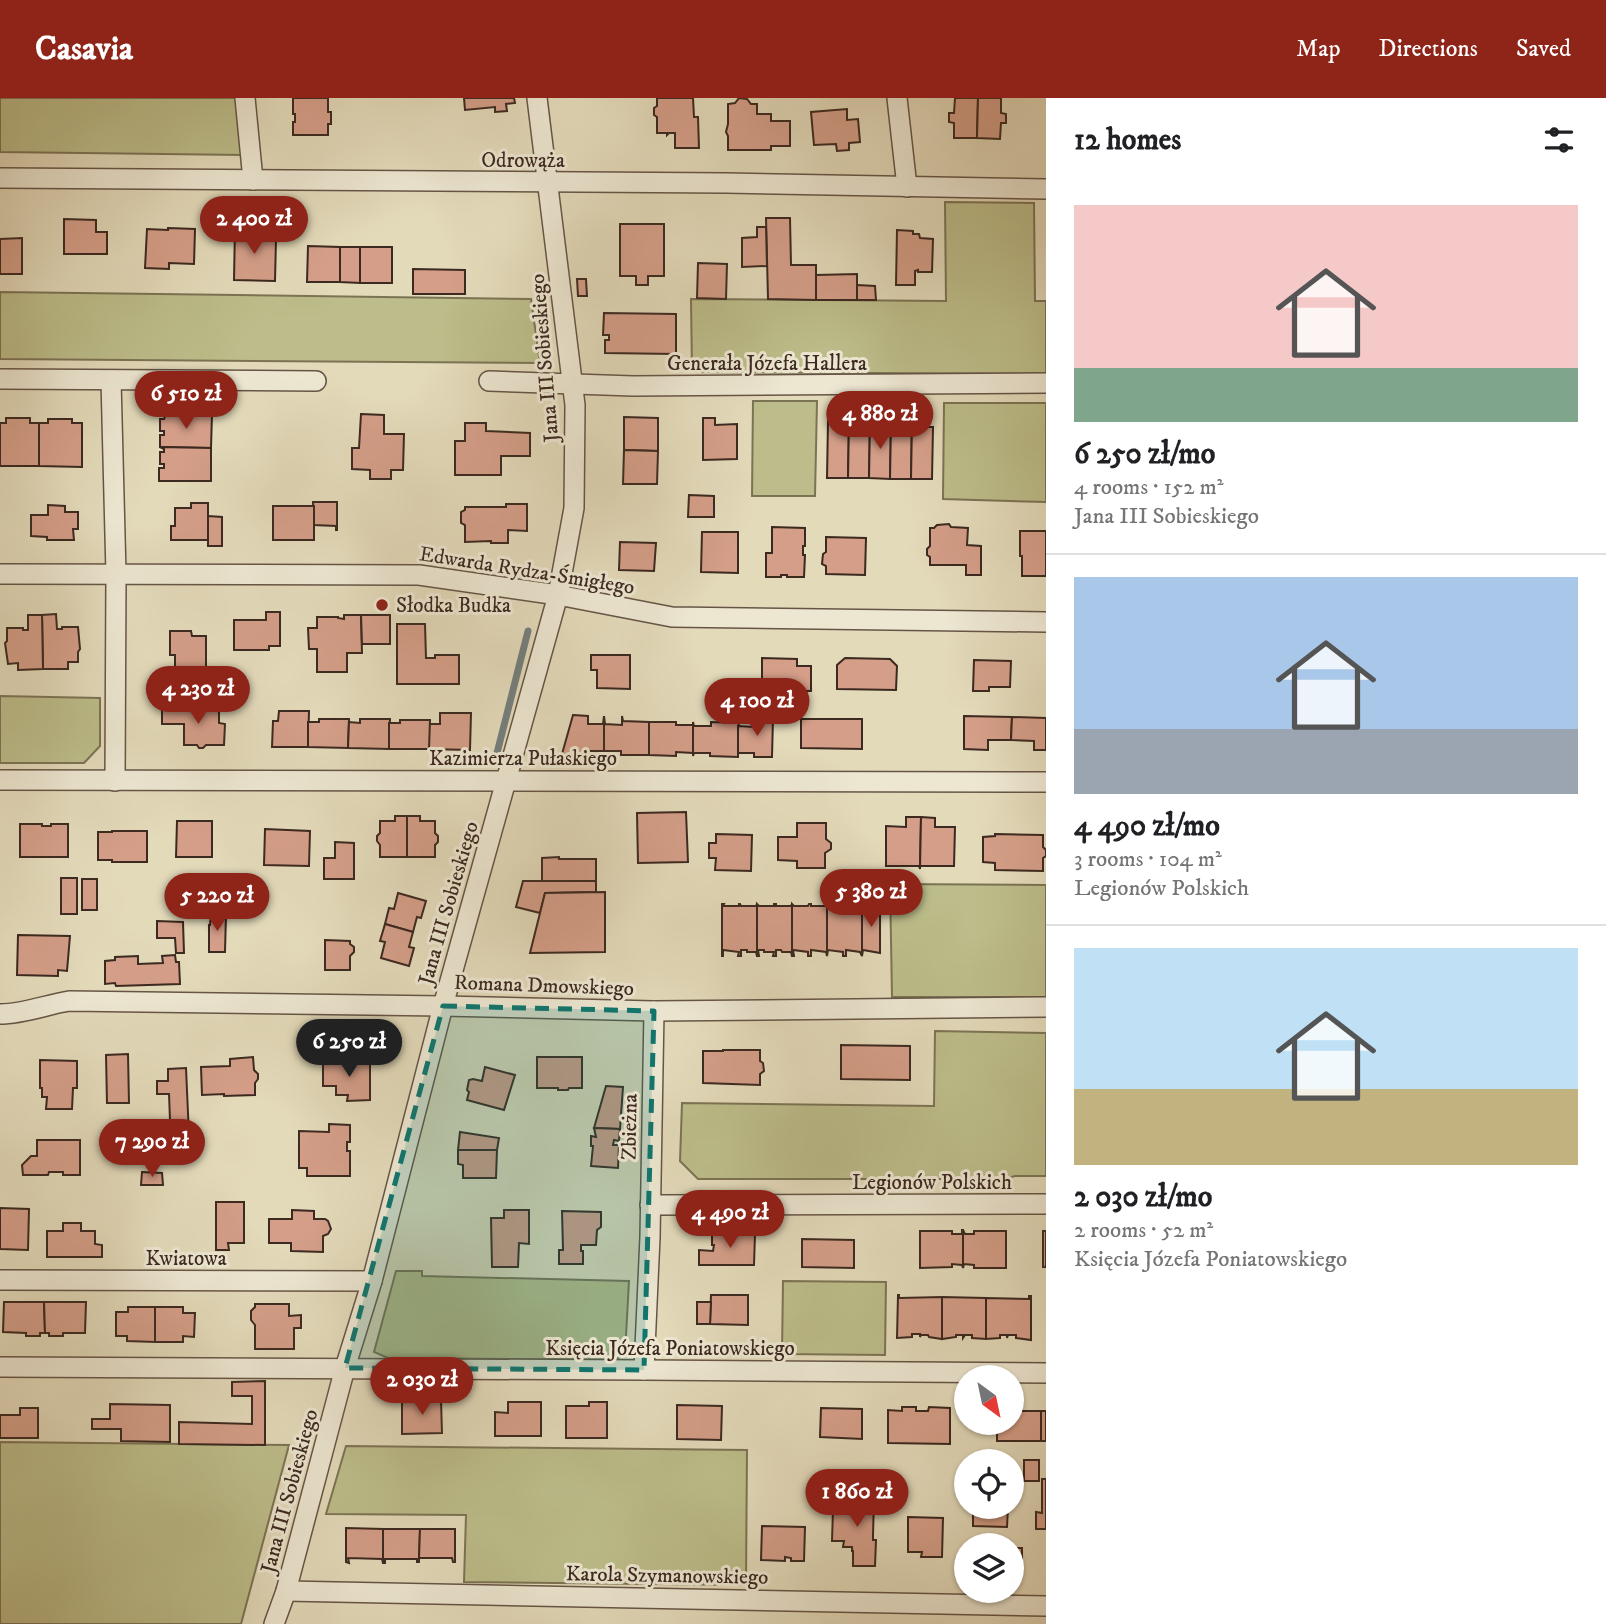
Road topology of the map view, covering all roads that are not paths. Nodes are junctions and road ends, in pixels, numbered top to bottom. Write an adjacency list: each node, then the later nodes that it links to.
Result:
1 (245, 98): 5 (street)
2 (537, 98): 6 (street, Jana III Sobieskiego)
3 (897, 98): 7 (street)
4 (0, 178): 5 (street, Odrowąża)
5 (253, 180): 6 (street, Odrowąża)
6 (547, 183): 7 (street, Odrowąża); 14 (street, Jana III Sobieskiego)
7 (907, 187): 8 (street, Odrowąża)
8 (1046, 189)
9 (0, 379): 10 (street)
10 (111, 380): 11 (street); 16 (street)
11 (316, 381)
12 (489, 381): 14 (street, Generała Józefa Hallera)
13 (1046, 383): 14 (street, Generała Józefa Hallera)
14 (573, 384): 17 (street, Jana III Sobieskiego)
15 (0, 574): 16 (street, Edwarda Rydza-Śmigłego)
16 (116, 574): 17 (street, Edwarda Rydza-Śmigłego); 20 (street)
17 (558, 595): 18 (street, Edwarda Rydza-Śmigłego); 21 (street, Jana III Sobieskiego)
18 (1046, 622)
19 (0, 780): 20 (street, Kazimierza Pułaskiego)
20 (115, 780): 21 (street, Kazimierza Pułaskiego)
21 (506, 781): 22 (street, Kazimierza Pułaskiego); 23 (street, Jana III Sobieskiego)
22 (1046, 782)
23 (443, 1006): 25 (street, Romana Dmowskiego); 26 (street, Romana Dmowskiego); 30 (street, Jana III Sobieskiego)
24 (1046, 1007): 25 (street, Romana Dmowskiego)
25 (654, 1011): 28 (street, Zbieżna)
26 (0, 1014)
27 (1046, 1204): 28 (street, Legionów Polskich)
28 (650, 1205): 33 (street, Zbieżna)
29 (0, 1280): 30 (street, Kwiatowa)
30 (372, 1281): 32 (street, Jana III Sobieskiego)
31 (0, 1367): 32 (street, Księcia Józefa Poniatowskiego)
32 (345, 1368): 33 (street, Księcia Józefa Poniatowskiego); 35 (street, Jana III Sobieskiego)
33 (644, 1370): 34 (street, Księcia Józefa Poniatowskiego)
34 (1046, 1373)
35 (286, 1591): 36 (street, Karola Szymanowskiego); 37 (street, Jana III Sobieskiego)
36 (1046, 1606)
37 (274, 1624)

